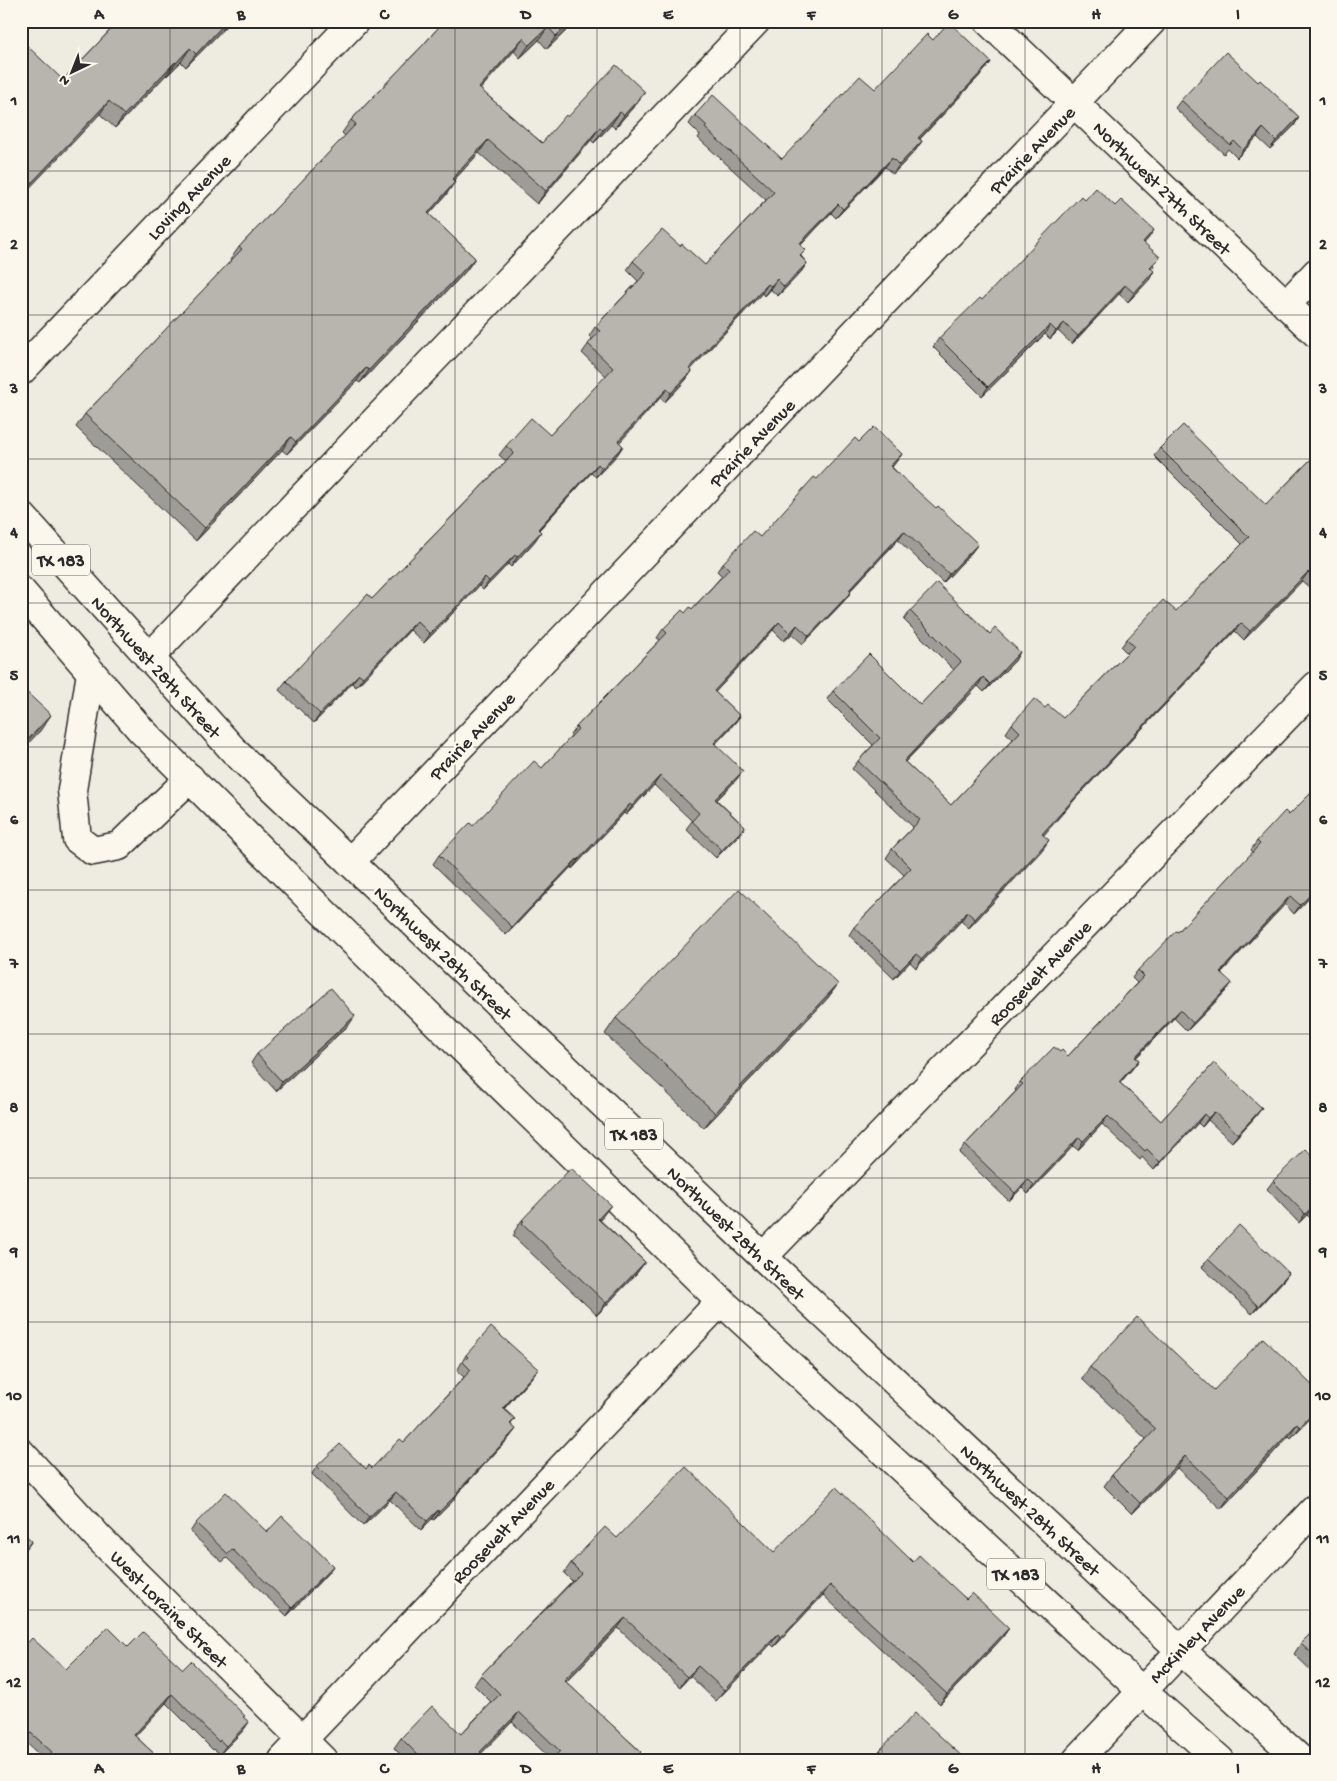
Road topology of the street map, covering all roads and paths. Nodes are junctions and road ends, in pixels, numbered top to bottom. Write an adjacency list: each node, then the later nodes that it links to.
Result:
1 (355, 21): 9 (street, Loving Avenue)
2 (756, 21): 12 (street)
3 (988, 21): 5 (street, Northwest 27th Street)
4 (1152, 21): 5 (street, Prairie Avenue)
5 (1075, 103): 7 (street, Northwest 27th Street); 16 (street, Prairie Avenue)
6 (1316, 273): 7 (street)
7 (1286, 305): 8 (street, Northwest 27th Street)
8 (1316, 333)
9 (21, 370)
10 (21, 515): 12 (street, Northwest 28th Street / TX 183)
11 (21, 591): 13 (street, TX 183)
12 (149, 658): 16 (street, Northwest 28th Street / TX 183)
13 (91, 673): 15 (street, TX 183); 15 (street)
14 (1316, 686): 17 (street, Roosevelt Avenue)
15 (190, 778): 18 (street, TX 183)
16 (350, 862): 17 (street, Northwest 28th Street / TX 183)
17 (763, 1257): 21 (street, Northwest 28th Street / TX 183)
18 (721, 1301): 22 (street, TX 183); 23 (street, Roosevelt Avenue)
19 (21, 1453): 23 (street, West Loraine Street)
20 (1316, 1508): 21 (street, McKinley Avenue)
21 (1180, 1649): 22 (street, McKinley Avenue); 28 (street, Northwest 28th Street / TX 183)
22 (1142, 1691): 26 (street, McKinley Avenue); 27 (street, TX 183)
23 (302, 1740): 24 (street, Roosevelt Avenue); 25 (street, West Loraine Street)
24 (283, 1760)
25 (323, 1760)
26 (1077, 1760)
27 (1220, 1760)
28 (1302, 1760)

